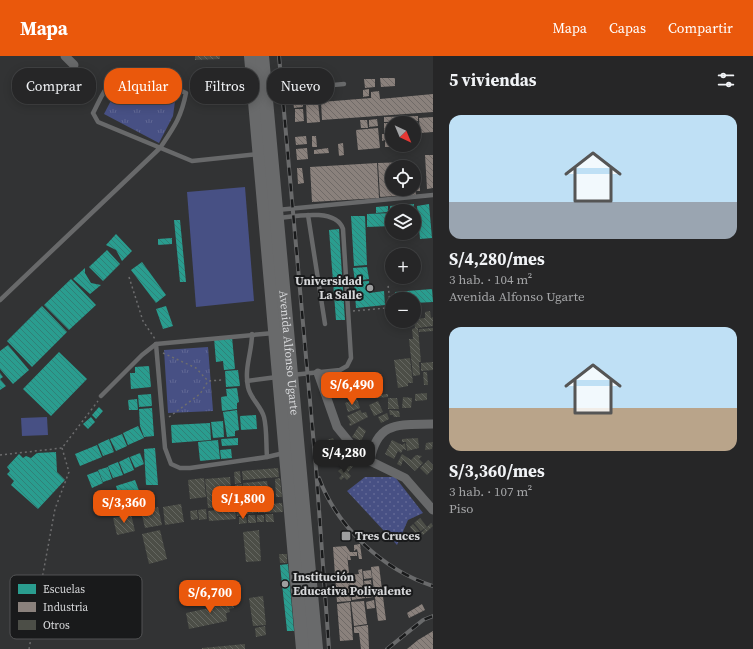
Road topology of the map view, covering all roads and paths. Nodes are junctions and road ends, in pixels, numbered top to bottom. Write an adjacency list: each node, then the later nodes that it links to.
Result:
1 (65, 56): 4 (street)
2 (251, 56): 6 (main road, Avenida Alfonso Ugarte)
3 (262, 56): 6 (main road, Avenida Alfonso Ugarte)
4 (74, 65)
5 (344, 84): 6 (lane)
6 (260, 91): 8 (main road, Avenida Alfonso Ugarte)
7 (160, 148): 7 (lane); 8 (lane); 14 (lane)
8 (266, 153): 10 (main road, Avenida Alfonso Ugarte)
9 (433, 196): 10 (lane)
10 (271, 215): 11 (lane); 17 (main road, Avenida Alfonso Ugarte)
11 (308, 215): 15 (lane); 16 (lane)
12 (128, 277): 19 (path)
13 (388, 285): 15 (path)
14 (0, 300)
15 (348, 312): 21 (lane)
16 (325, 324)
17 (281, 332): 18 (lane); 22 (main road, Avenida Alfonso Ugarte)
18 (252, 334): 19 (lane); 25 (lane)
19 (156, 344): 20 (lane); 26 (lane)
20 (156, 350): 24 (path); 27 (lane)
21 (318, 373): 22 (lane); 33 (street)
22 (285, 376): 25 (lane); 30 (main road, Avenida Alfonso Ugarte)
23 (222, 380): 24 (path)
24 (208, 381): 27 (path)
25 (247, 381): 32 (lane)
26 (101, 396): 29 (path)
27 (163, 421): 32 (lane)
28 (433, 424): 33 (street)
29 (62, 448): 31 (path); 35 (path)
30 (292, 452): 32 (lane); 38 (main road, Avenida Alfonso Ugarte); 39 (main road, Avenida Alfonso Ugarte)
31 (0, 455)
32 (267, 457)
33 (370, 460): 34 (street)
34 (433, 510)
35 (42, 575)
36 (31, 639): 37 (path)
37 (29, 649)
38 (303, 649)
39 (316, 649)

